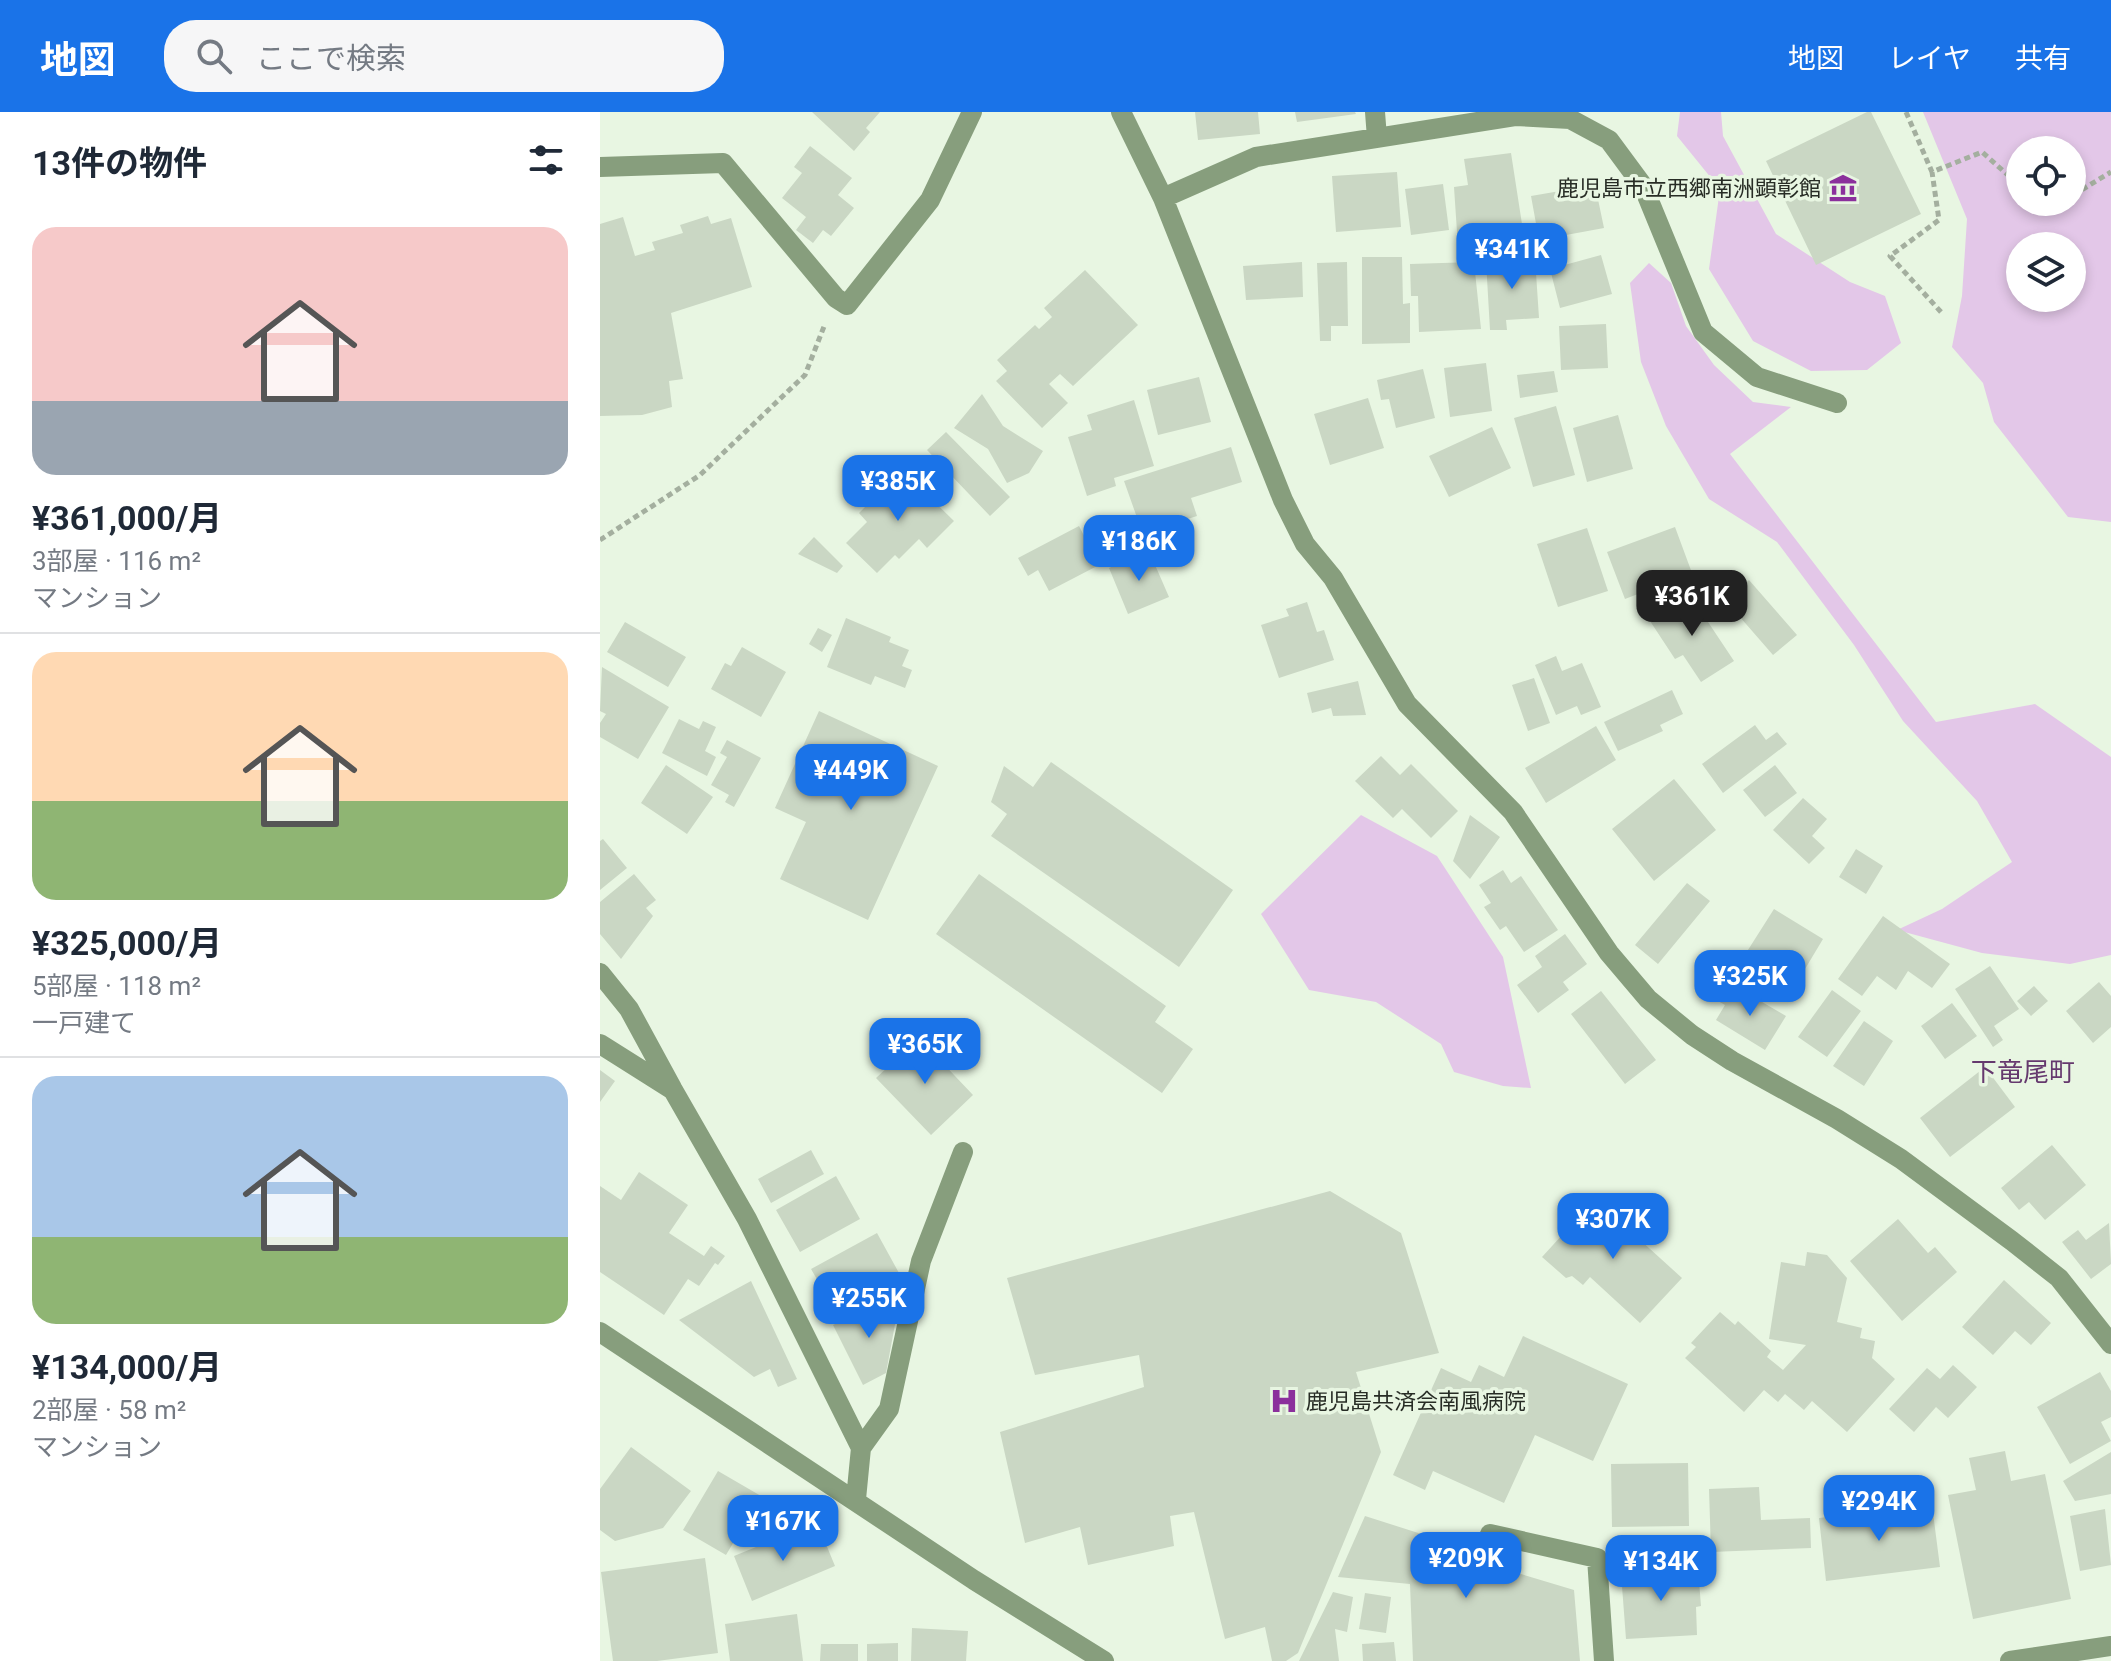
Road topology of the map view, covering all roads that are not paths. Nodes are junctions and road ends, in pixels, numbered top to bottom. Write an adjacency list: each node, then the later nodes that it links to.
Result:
1 (972, 112): 6 (street)
2 (1121, 112): 7 (street)
3 (1375, 112): 5 (street)
4 (1556, 115): 5 (street); 8 (street)
5 (1377, 138): 7 (street)
6 (600, 167)
7 (1163, 198): 14 (street)
8 (1837, 403)
9 (600, 973): 11 (street)
10 (600, 1044): 11 (street)
11 (673, 1090): 15 (street)
12 (963, 1152): 15 (street)
13 (600, 1332): 16 (street)
14 (2111, 1344)
15 (861, 1448): 16 (street)
16 (856, 1499): 19 (street)
17 (1490, 1534): 20 (street)
18 (2111, 1646): 21 (street)
19 (1104, 1661)
20 (1604, 1661)
21 (2010, 1661)

